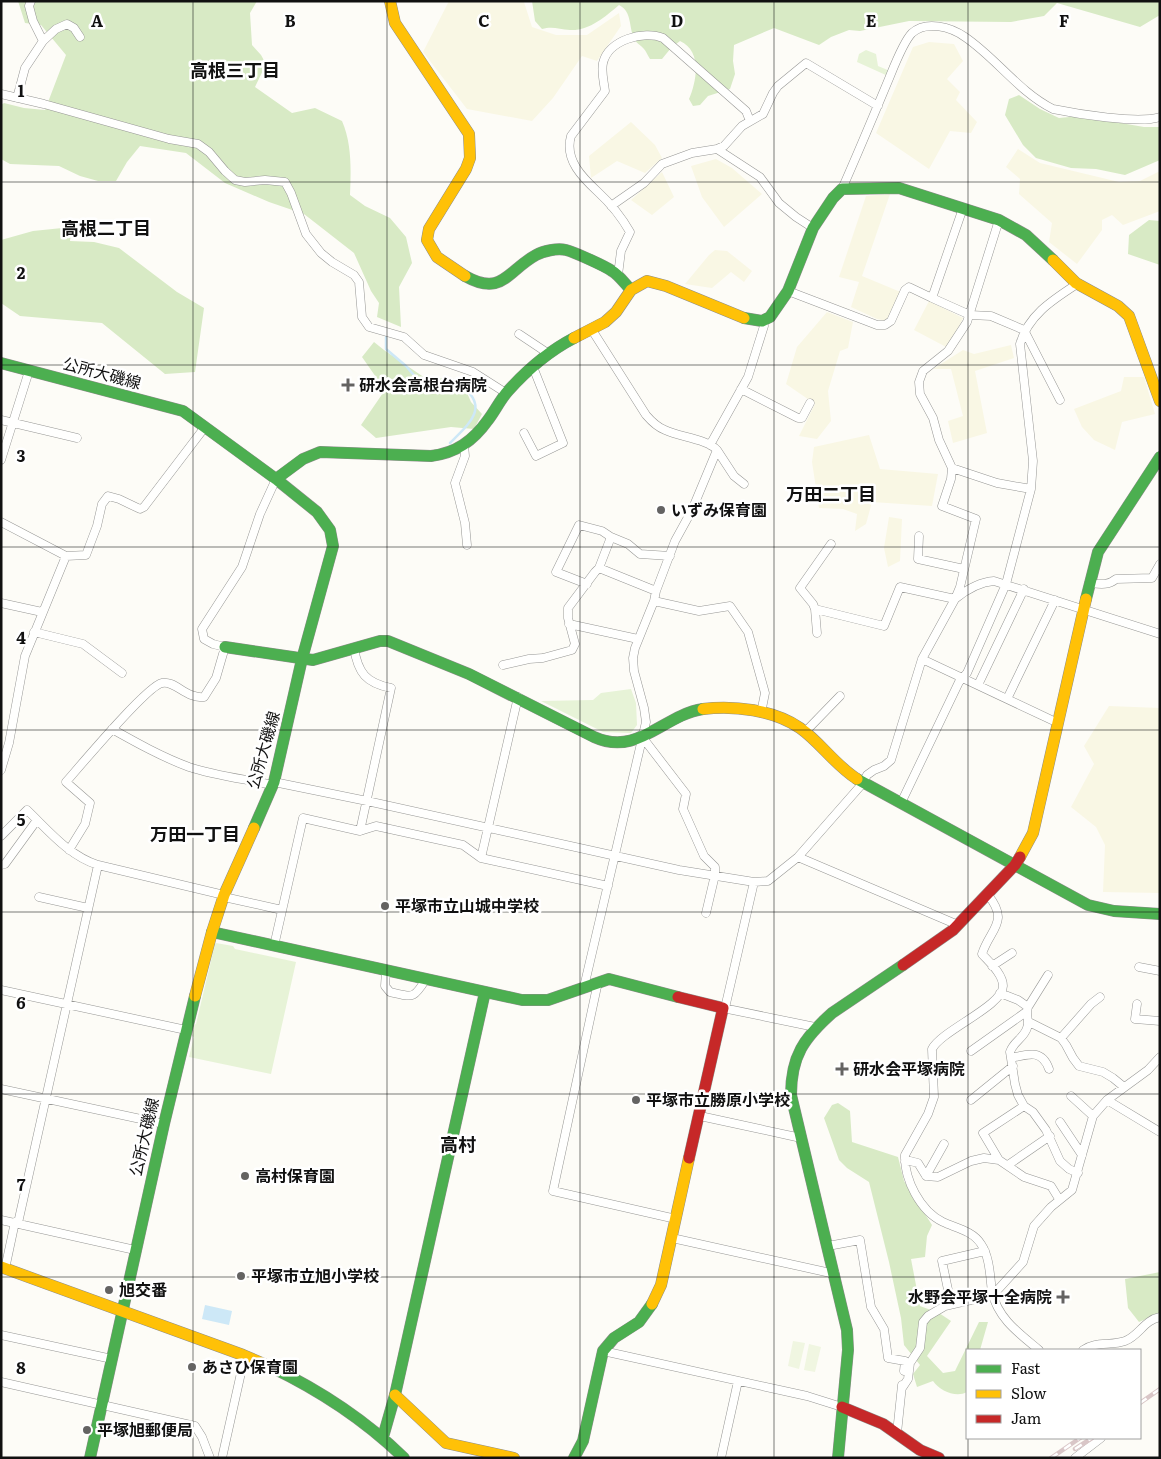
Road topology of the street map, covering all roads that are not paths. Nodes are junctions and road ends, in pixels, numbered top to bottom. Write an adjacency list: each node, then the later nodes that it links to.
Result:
1 (31, 1): 4 (street)
2 (390, 1): 16 (street)
3 (80, 37): 4 (street)
4 (42, 41): 6 (street)
5 (1, 94): 6 (street)
6 (17, 98): 31 (street)
7 (878, 106): 8 (street); 9 (street); 11 (street)
8 (1160, 117)
9 (750, 121): 10 (street); 12 (street)
10 (717, 148): 12 (street); 15 (street)
11 (842, 189): 13 (street); 15 (street)
12 (611, 206): 16 (street)
13 (963, 208): 14 (street); 20 (street)
14 (1000, 220): 17 (street); 21 (street)
15 (813, 228): 19 (street)
16 (618, 275): 18 (street)
17 (1076, 283): 24 (street); 33 (street)
18 (631, 290): 22 (street); 23 (street)
19 (788, 291): 20 (street); 22 (street)
20 (932, 298): 21 (street)
21 (970, 316): 24 (street); 45 (street)
22 (762, 321): 30 (street)
23 (592, 330): 26 (street); 41 (street)
24 (1024, 330): 32 (street); 48 (street)
25 (519, 334): 26 (street)
26 (549, 354): 28 (street)
27 (1, 363): 29 (street, 公所大磯線)
28 (533, 367): 31 (street); 38 (street)
29 (29, 371): 36 (street); 37 (street, 公所大磯線)
30 (742, 389): 34 (street); 41 (street)
31 (506, 393): 40 (street)
32 (1060, 400)
33 (1160, 401)
34 (810, 403)
35 (1, 420): 36 (street)
36 (13, 423): 39 (street); 44 (street)
37 (205, 427): 46 (street, 公所大磯線); 54 (street)
38 (524, 434)
39 (77, 438)
40 (464, 444): 46 (street); 53 (street)
41 (710, 444): 42 (street)
42 (717, 450): 47 (street); 55 (street)
43 (1160, 458): 59 (street)
44 (1, 460)
45 (952, 468): 48 (street); 58 (street)
46 (276, 479): 76 (street); 78 (street, 公所大磯線)
47 (744, 484)
48 (1031, 488): 61 (street)
49 (1, 522): 54 (street)
50 (919, 536): 58 (street)
51 (611, 537): 55 (street); 57 (street); 60 (street)
52 (831, 544): 68 (street)
53 (467, 545)
54 (66, 556): 70 (street)
55 (670, 556): 63 (street)
56 (1160, 564): 59 (street)
57 (599, 568): 60 (street); 63 (street)
58 (964, 569): 64 (street)
59 (1089, 583): 69 (street)
60 (587, 584): 71 (street)
61 (1006, 584): 62 (street); 64 (street); 82 (street)
62 (1024, 589): 65 (street); 83 (street)
63 (656, 591): 66 (street)
64 (955, 599): 68 (street); 79 (street)
65 (1055, 600): 69 (street); 86 (street)
66 (654, 601): 75 (street); 87 (street)
67 (1, 603): 70 (street)
68 (815, 609): 73 (street)
69 (1083, 610): 74 (street); 88 (street)
70 (42, 612): 72 (street)
71 (569, 624): 75 (street); 80 (street)
72 (34, 632): 81 (street); 92 (street)
73 (817, 633)
74 (1160, 634)
75 (638, 639): 91 (street)
76 (225, 647): 78 (street); 89 (street)
77 (354, 648): 78 (street); 85 (street); 96 (street)
78 (302, 659): 95 (street, 公所大磯線)
79 (922, 659): 82 (street); 94 (street)
80 (503, 665)
81 (122, 673)
82 (964, 678): 83 (street); 97 (street)
83 (978, 685): 86 (street)
84 (840, 696): 90 (street)
85 (518, 697): 91 (street); 99 (street)
86 (1007, 698): 88 (street)
87 (761, 713): 90 (street); 91 (street)
88 (1058, 723): 108 (street)
89 (112, 729): 95 (street); 102 (street)
90 (805, 732): 94 (street)
91 (643, 738): 103 (street); 109 (street)
92 (5, 742): 93 (street)
93 (1, 770)
94 (863, 783): 97 (street); 105 (street)
95 (273, 784): 96 (street); 113 (street, 公所大磯線)
96 (367, 800): 99 (street); 100 (street)
97 (901, 804): 108 (street)
98 (37, 820): 101 (street); 102 (street); 106 (street)
99 (488, 828): 103 (street); 104 (street)
100 (360, 830): 104 (street); 116 (street)
101 (1, 836)
102 (69, 850): 107 (street)
103 (615, 855): 109 (street); 111 (street)
104 (481, 858): 111 (street)
105 (798, 858): 110 (street); 119 (street)
106 (1, 865)
107 (98, 865): 113 (street); 115 (street)
108 (1015, 865): 112 (street); 118 (street)
109 (715, 875): 110 (street); 117 (street)
110 (754, 882): 137 (street)
111 (608, 886): 130 (street)
112 (988, 895): 119 (street); 123 (street)
113 (224, 896): 116 (street); 120 (street, 公所大磯線)
114 (39, 897): 115 (street)
115 (88, 908): 136 (street)
116 (282, 910): 121 (street)
117 (706, 914)
118 (1160, 914)
119 (958, 925): 141 (street)
120 (212, 932): 121 (street); 142 (street, 公所大磯線)
121 (274, 946): 125 (street)
122 (1012, 952): 123 (street)
123 (992, 966): 133 (street)
124 (1139, 967): 126 (street)
125 (386, 971): 128 (street); 128 (street)
126 (1160, 971)
127 (1048, 975): 138 (street)
128 (426, 979): 132 (street)
129 (598, 982): 130 (street); 137 (street); 171 (street)
130 (584, 987): 132 (street)
131 (1, 990): 136 (street)
132 (485, 992): 192 (street)
133 (1000, 993): 138 (street); 165 (street)
134 (1100, 997): 143 (street)
135 (1136, 1004): 139 (street)
136 (66, 1005): 142 (street); 151 (street)
137 (724, 1008): 141 (street); 155 (street)
138 (1027, 1010): 140 (street); 144 (street)
139 (1160, 1021)
140 (1029, 1022): 143 (street); 146 (street)
141 (815, 1027): 161 (street)
142 (186, 1030): 158 (street, 公所大磯線)
143 (1060, 1038): 148 (street)
144 (971, 1051)
145 (1160, 1057): 148 (street)
146 (1012, 1062): 147 (street); 152 (street); 154 (street)
147 (1049, 1069)
148 (1124, 1087): 153 (street)
149 (1, 1089): 151 (street)
150 (1071, 1096): 156 (street)
151 (45, 1098): 158 (street); 172 (street)
152 (971, 1100)
153 (1107, 1100): 156 (street); 159 (street)
154 (1024, 1106): 160 (street); 164 (street)
155 (700, 1116): 161 (street); 171 (street)
156 (1093, 1116): 163 (street)
157 (1060, 1122): 163 (street)
158 (164, 1124): 175 (street, 公所大磯線)
159 (1160, 1132)
160 (1050, 1136): 166 (street); 167 (street)
161 (801, 1138): 174 (street)
162 (944, 1144): 168 (street)
163 (1082, 1155): 167 (street)
164 (999, 1160): 166 (street); 168 (street)
165 (905, 1162): 168 (street); 176 (street)
166 (1008, 1165): 169 (street)
167 (1078, 1172): 169 (street)
168 (926, 1176)
169 (1059, 1199): 179 (street)
170 (1, 1220): 172 (street)
171 (676, 1220): 173 (street)
172 (16, 1223): 175 (street); 177 (street)
173 (672, 1238): 178 (street); 186 (street)
174 (828, 1246): 178 (street); 191 (street)
175 (135, 1250): 181 (street, 公所大磯線)
176 (985, 1251): 179 (street); 180 (street)
177 (3, 1268): 181 (street)
178 (834, 1274): 194 (street)
179 (993, 1295): 180 (street); 184 (street)
180 (951, 1304): 191 (street)
181 (123, 1312): 187 (street); 188 (street, 公所大磯線)
182 (1160, 1317): 185 (street)
183 (1, 1335): 188 (street)
184 (1038, 1349)
185 (1085, 1349)
186 (603, 1351): 189 (street); 203 (street)
187 (245, 1355): 196 (street); 200 (street)
188 (112, 1359): 193 (street, 公所大磯線)
189 (738, 1381): 194 (street); 204 (street)
190 (1, 1382): 193 (street)
191 (902, 1388): 195 (street)
192 (395, 1396): 196 (street); 202 (street)
193 (102, 1406): 198 (street, 公所大磯線); 199 (street)
194 (842, 1407): 195 (street); 205 (street)
195 (897, 1433): 206 (street)
196 (383, 1437): 201 (street)
197 (1100, 1439): 207 (street)
198 (90, 1458)
199 (210, 1458)
200 (222, 1458)
201 (404, 1458)
202 (514, 1458)
203 (574, 1458)
204 (721, 1458)
205 (838, 1458)
206 (939, 1458)
207 (1075, 1458)

